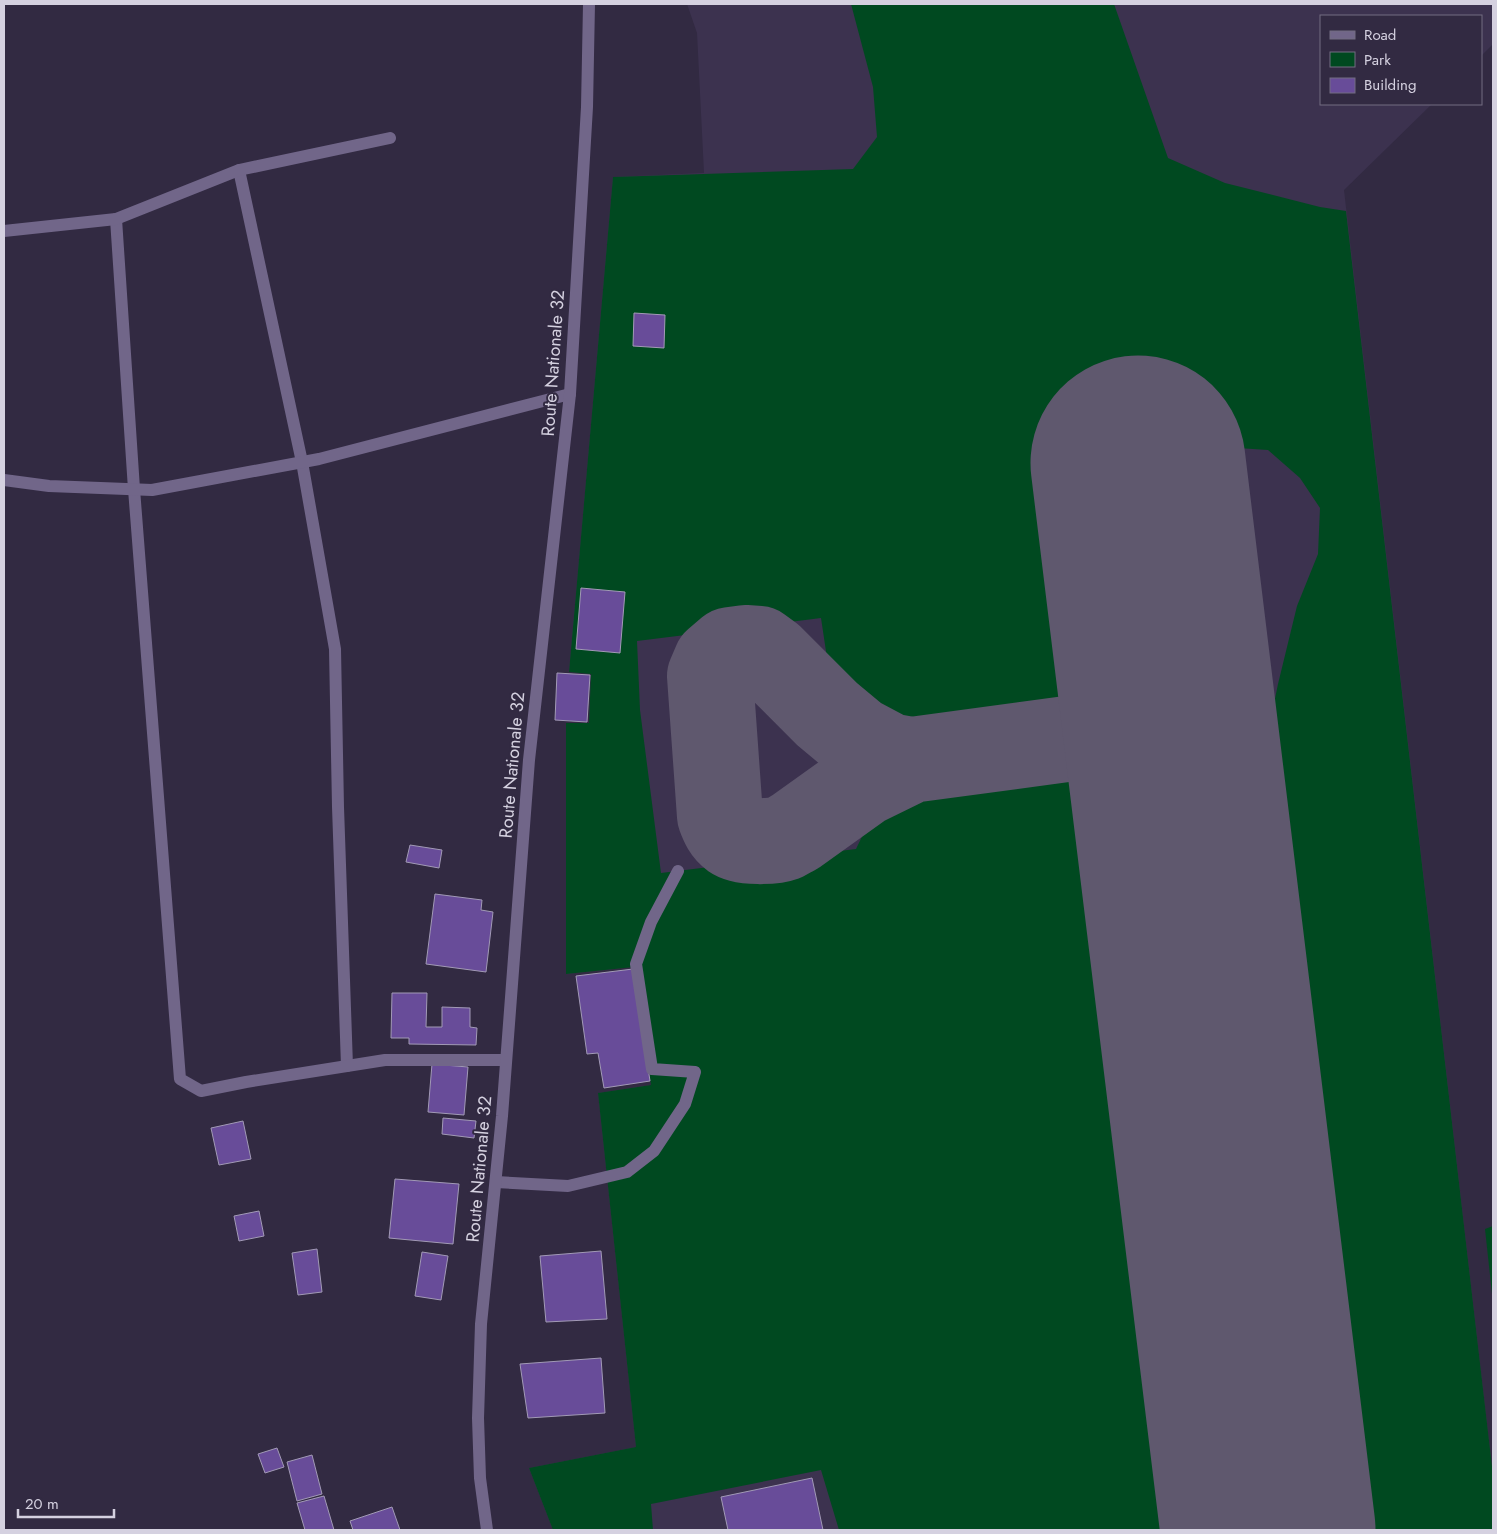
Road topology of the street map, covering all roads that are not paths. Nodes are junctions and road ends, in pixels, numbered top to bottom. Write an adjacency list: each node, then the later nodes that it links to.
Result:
1 (589, 4): 6 (street, Route Nationale 32)
2 (390, 138): 3 (street)
3 (239, 170): 4 (street); 7 (street)
4 (116, 219): 5 (street); 9 (street)
5 (4, 231)
6 (570, 394): 7 (street); 11 (street, Route Nationale 32)
7 (302, 462): 9 (street); 12 (street)
8 (4, 480): 9 (street)
9 (134, 490): 12 (street)
10 (678, 871): 13 (street)
11 (506, 1060): 12 (street); 13 (street, Route Nationale 32)
12 (347, 1066)
13 (496, 1182): 14 (street, Route Nationale 32)
14 (487, 1530)

